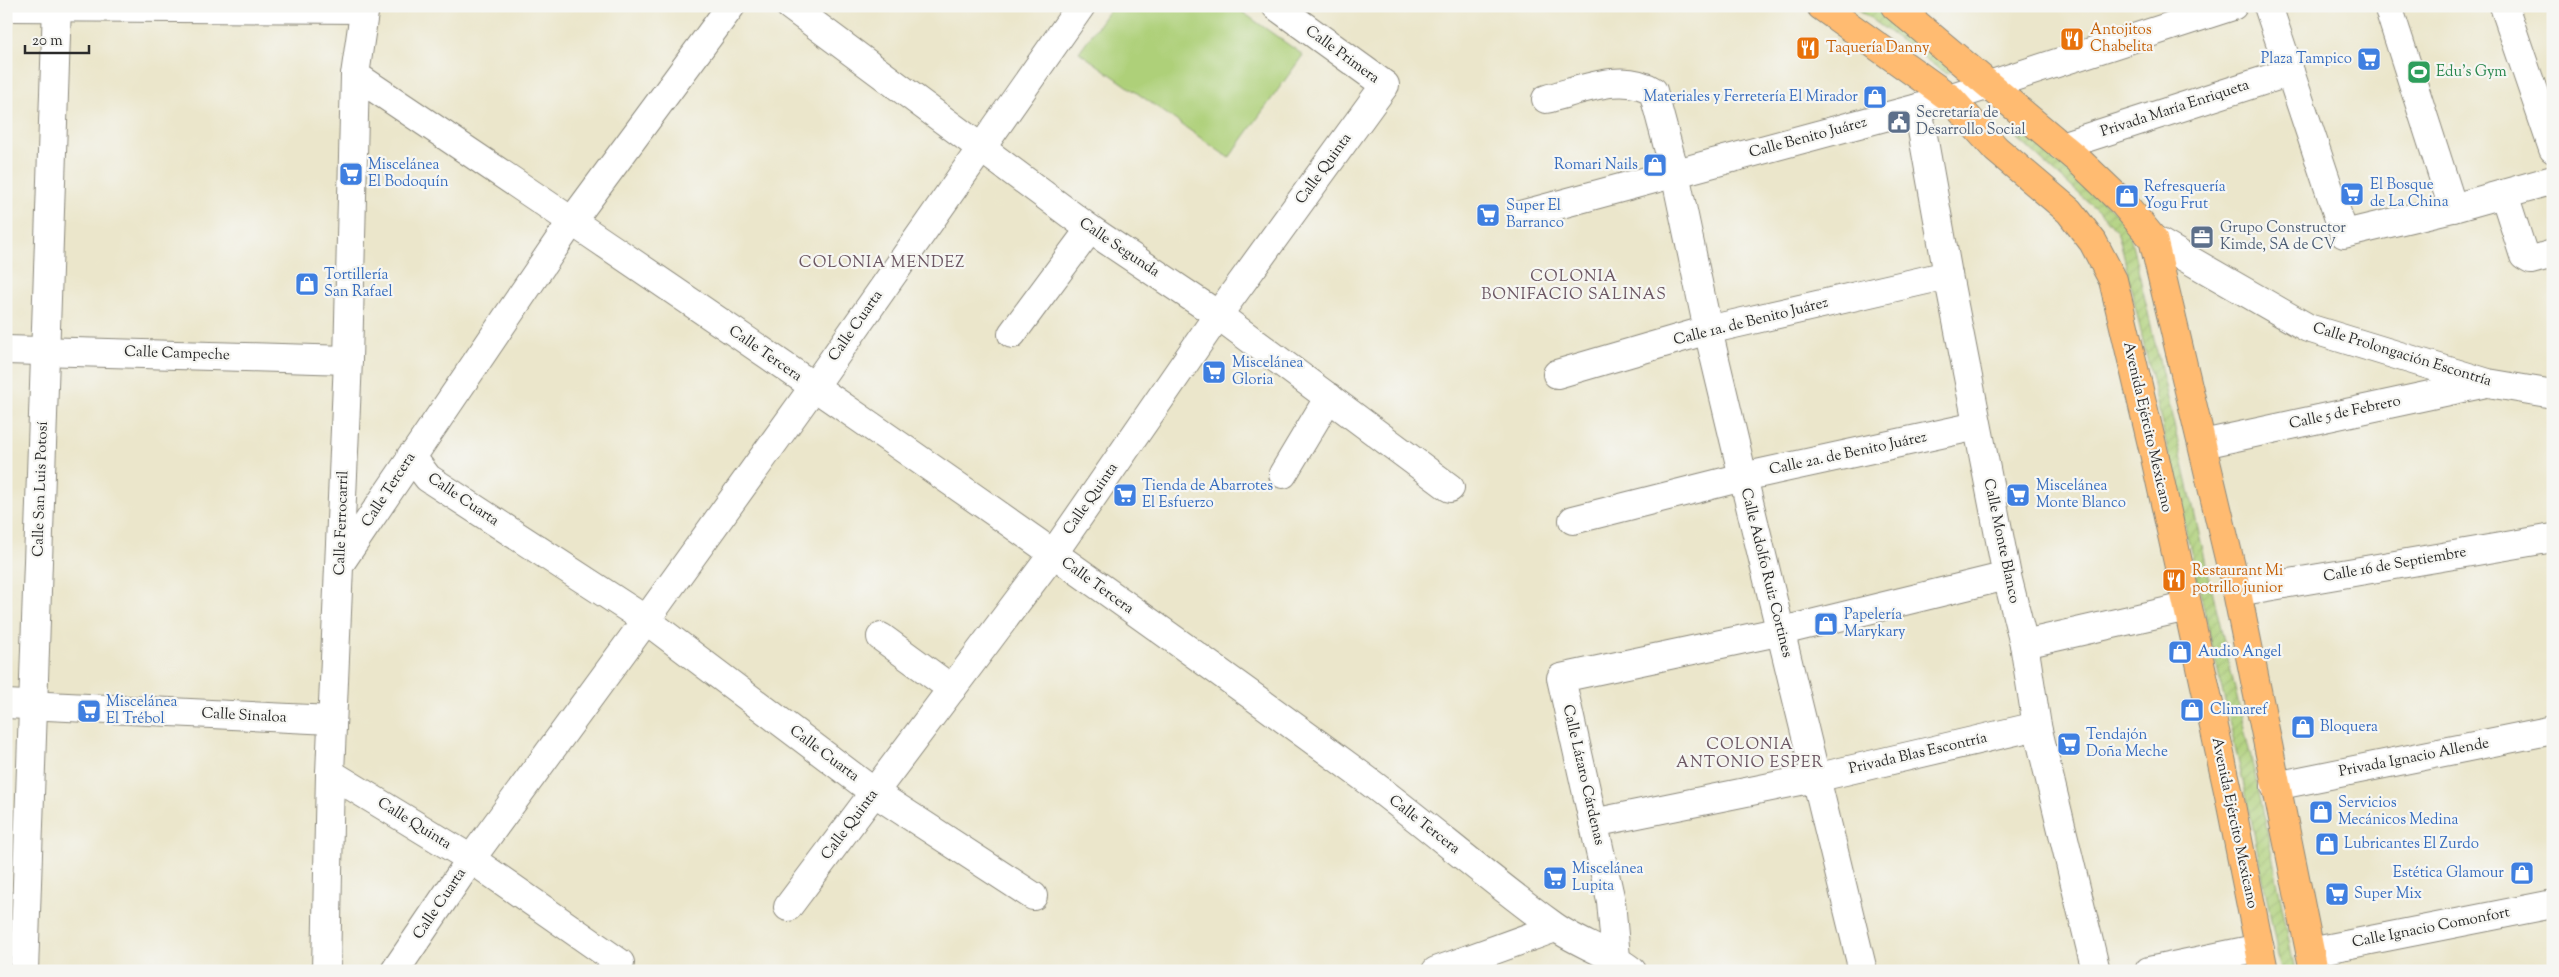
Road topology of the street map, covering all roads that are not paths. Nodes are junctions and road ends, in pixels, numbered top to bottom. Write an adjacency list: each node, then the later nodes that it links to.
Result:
1 (6, 6): 12 (street)
2 (731, 6): 30 (street, Calle Tercera)
3 (790, 6): 23 (street, Calle Segunda)
4 (1080, 6): 23 (street, Calle Cuarta)
5 (1276, 6): 17 (street, Calle Primera)
6 (1821, 6): 19 (main road, Avenida Ejército Mexicano)
7 (1895, 6): 18 (main road)
8 (2233, 6): 18 (street, Calle Benito Juárez)
9 (2268, 6): 15 (street)
10 (2388, 6): 28 (street)
11 (2504, 6): 24 (street)
12 (57, 7): 13 (street); 39 (street, Calle San Luis Potosí)
13 (212, 7): 14 (street)
14 (365, 7): 16 (street, Calle Ferrocarril)
15 (2290, 72): 22 (street, Privada María Enriqueta); 28 (street)
16 (355, 74): 30 (street, Calle Tercera); 40 (street, Calle Ferrocarril)
17 (1385, 85): 35 (street, Calle Quinta)
18 (1991, 85): 19 (street, Calle Benito Juárez); 22 (main road)
19 (1950, 98): 21 (street, Calle Benito Juárez); 58 (main road, Avenida Ejército Mexicano)
20 (1546, 99): 25 (street, Calle Adolfo Ruiz Cortines)
21 (1918, 108): 25 (street, Calle Benito Juárez); 34 (street, Calle Monte Blanco)
22 (2061, 146): 32 (main road)
23 (980, 149): 31 (street, Calle Segunda); 43 (street, Calle Cuarta)
24 (2553, 149)
25 (1675, 173): 29 (street, Calle Benito Juárez); 36 (street, Calle Adolfo Ruiz Cortines)
26 (2553, 180): 27 (street)
27 (2504, 194): 28 (street); 33 (street)
28 (2453, 208)
29 (1524, 214)
30 (572, 221): 43 (street, Calle Tercera); 48 (street, Calle Tercera)
31 (1090, 229): 35 (street, Calle Segunda); 37 (street)
32 (2153, 239): 42 (street, Calle Prolongación Escontría); 47 (main road)
33 (2542, 257)
34 (1948, 275): 36 (street, Calle 1a. de Benito Juárez); 46 (street, Calle Monte Blanco)
35 (1218, 315): 45 (street, Calle Segunda); 54 (street, Calle Quinta)
36 (1708, 330): 41 (street, Calle 1a. de Benito Juárez); 50 (street, Calle Adolfo Ruiz Cortines)
37 (1012, 334)
38 (6, 350): 39 (street, Calle Campeche)
39 (45, 350): 40 (street, Calle Campeche); 65 (street, Calle San Luis Potosí)
40 (348, 360): 55 (street, Calle Ferrocarril)
41 (1557, 374)
42 (2488, 383): 44 (street, Calle Prolongación Escontría); 47 (street, Calle 5 de Febrero)
43 (813, 388): 54 (street, Calle Tercera); 59 (street, Calle Cuarta)
44 (2553, 394)
45 (1329, 397): 49 (street); 51 (street, Calle Segunda)
46 (1977, 426): 50 (street, Calle 2a. de Benito Juárez); 56 (street, Calle Monte Blanco)
47 (2203, 444): 57 (main road)
48 (411, 456): 55 (street, Calle Tercera); 59 (street, Calle Cuarta)
49 (1283, 474)
50 (1743, 477): 52 (street, Calle 2a. de Benito Juárez); 60 (street, Calle Adolfo Ruiz Cortines)
51 (1450, 488)
52 (1573, 520)
53 (2553, 538): 57 (street, Calle 16 de Septiembre)
54 (1053, 554): 63 (street, Calle Quinta); 78 (street, Calle Tercera)
55 (341, 562): 66 (street, Calle Ferrocarril)
56 (2007, 576): 60 (street); 62 (street, Calle Monte Blanco)
57 (2237, 592): 71 (main road)
58 (2187, 607): 62 (street); 79 (main road, Avenida Ejército Mexicano)
59 (646, 620): 72 (street, Calle Cuarta); 74 (street, Calle Cuarta)
60 (1782, 630): 70 (street, Calle Adolfo Ruiz Cortines); 73 (street, Calle Lázaro Cárdenas)
61 (882, 637): 63 (street)
62 (2024, 644): 67 (street, Calle Monte Blanco)
63 (952, 689): 72 (street, Calle Quinta)
64 (6, 704): 65 (street, Calle Sinaloa)
65 (34, 705): 66 (street, Calle Sinaloa); 83 (street, Calle San Luis Potosí)
66 (332, 720): 69 (street, Calle Ferrocarril)
67 (2037, 726): 70 (street, Privada Blas Escontría); 88 (street, Calle Monte Blanco)
68 (2553, 730): 71 (street, Privada Ignacio Allende)
69 (330, 773): 74 (street, Calle Quinta); 84 (street, Calle Ferrocarril)
70 (1815, 778): 73 (street, Privada Blas Escontría); 87 (street, Calle Adolfo Ruiz Cortines)
71 (2275, 786): 80 (main road)
72 (875, 793): 75 (street, Calle Cuarta); 77 (street, Calle Quinta)
73 (1593, 823): 82 (street, Calle Lázaro Cárdenas)
74 (470, 859): 81 (street, Calle Quinta); 85 (street, Calle Cuarta)
75 (1033, 896)
76 (2553, 904): 80 (street, Calle Ignacio Comonfort)
77 (788, 907)
78 (1555, 928): 82 (street, Calle Tercera); 86 (street)
79 (2262, 959): 89 (street)
80 (2312, 962)
81 (620, 963)
82 (1623, 967)
83 (24, 971)
84 (326, 971)
85 (395, 971)
86 (1436, 971)
87 (1863, 971)
88 (2096, 971)
89 (2149, 971)

